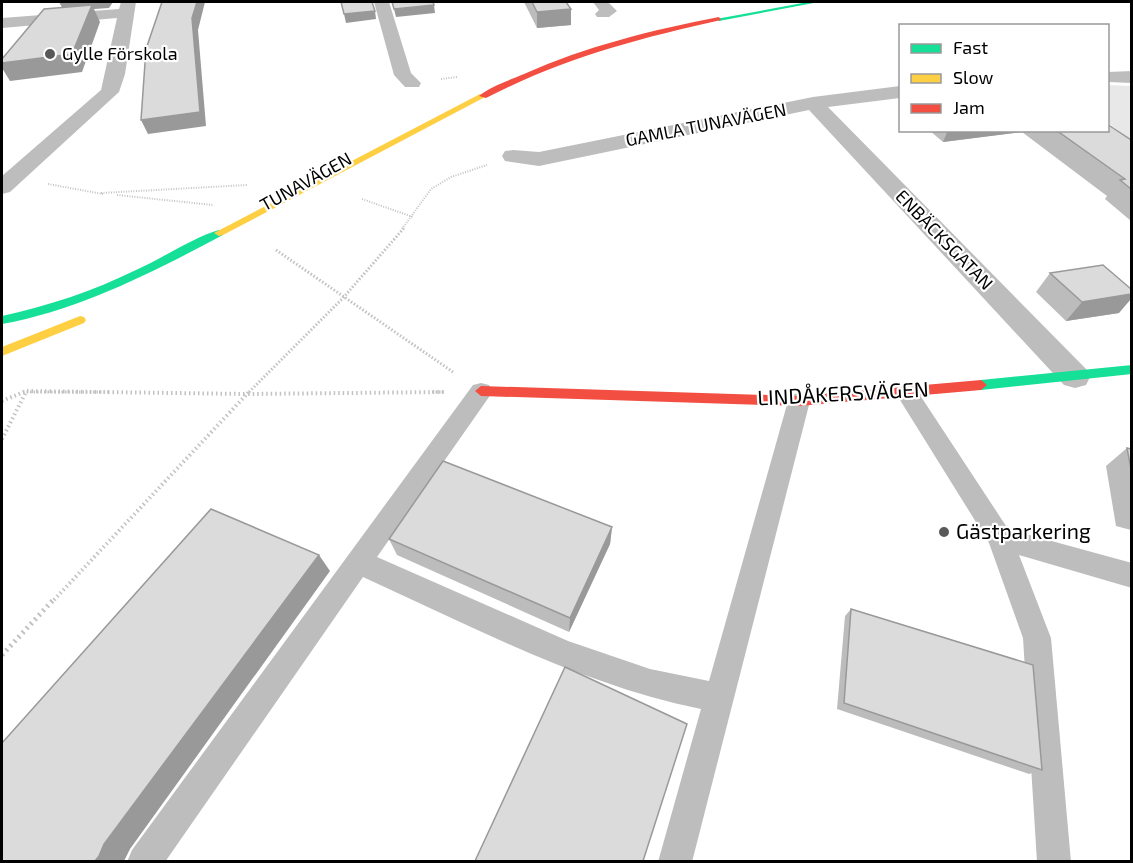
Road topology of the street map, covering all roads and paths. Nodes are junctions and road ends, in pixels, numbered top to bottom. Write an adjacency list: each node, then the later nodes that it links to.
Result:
1 (381, 2): 8 (street)
2 (816, 2): 5 (street, TUNAVÄGEN)
3 (126, 7): 4 (street); 12 (street)
4 (2, 23)
5 (626, 40): 18 (street, TUNAVÄGEN); 22 (street, TUNAVÄGEN)
6 (1109, 77): 7 (street)
7 (1131, 77)
8 (412, 83)
9 (899, 92): 10 (street, GAMLA TUNAVÄGEN)
10 (813, 104): 11 (street, GAMLA TUNAVÄGEN); 25 (street, ENBÄCKSGATAN)
11 (513, 156): 17 (path)
12 (3, 184): 14 (path)
13 (251, 185): 14 (path)
14 (101, 194): 16 (path)
15 (362, 198): 17 (path)
16 (220, 208)
17 (413, 217): 20 (path)
18 (276, 220)
19 (276, 250): 20 (path)
20 (343, 298): 27 (path); 29 (path)
21 (89, 315): 23 (street)
22 (2, 320)
23 (2, 352)
24 (1131, 369): 25 (street, LINDÅKERSVÄGEN)
25 (1076, 377): 28 (street, LINDÅKERSVÄGEN)
26 (26, 391): 29 (path); 30 (path); 32 (path)
27 (481, 391): 29 (path); 31 (street, LINDÅKERSVÄGEN); 34 (lane)
28 (906, 392): 31 (street, LINDÅKERSVÄGEN); 33 (lane)
29 (247, 394): 36 (path)
30 (2, 401)
31 (799, 401): 37 (lane)
32 (2, 439)
33 (1000, 538): 35 (lane); 40 (lane)
34 (359, 561): 37 (lane); 38 (lane)
35 (1131, 576)
36 (2, 656)
37 (720, 698): 39 (lane)
38 (144, 861)
39 (675, 861)
40 (1054, 861)

